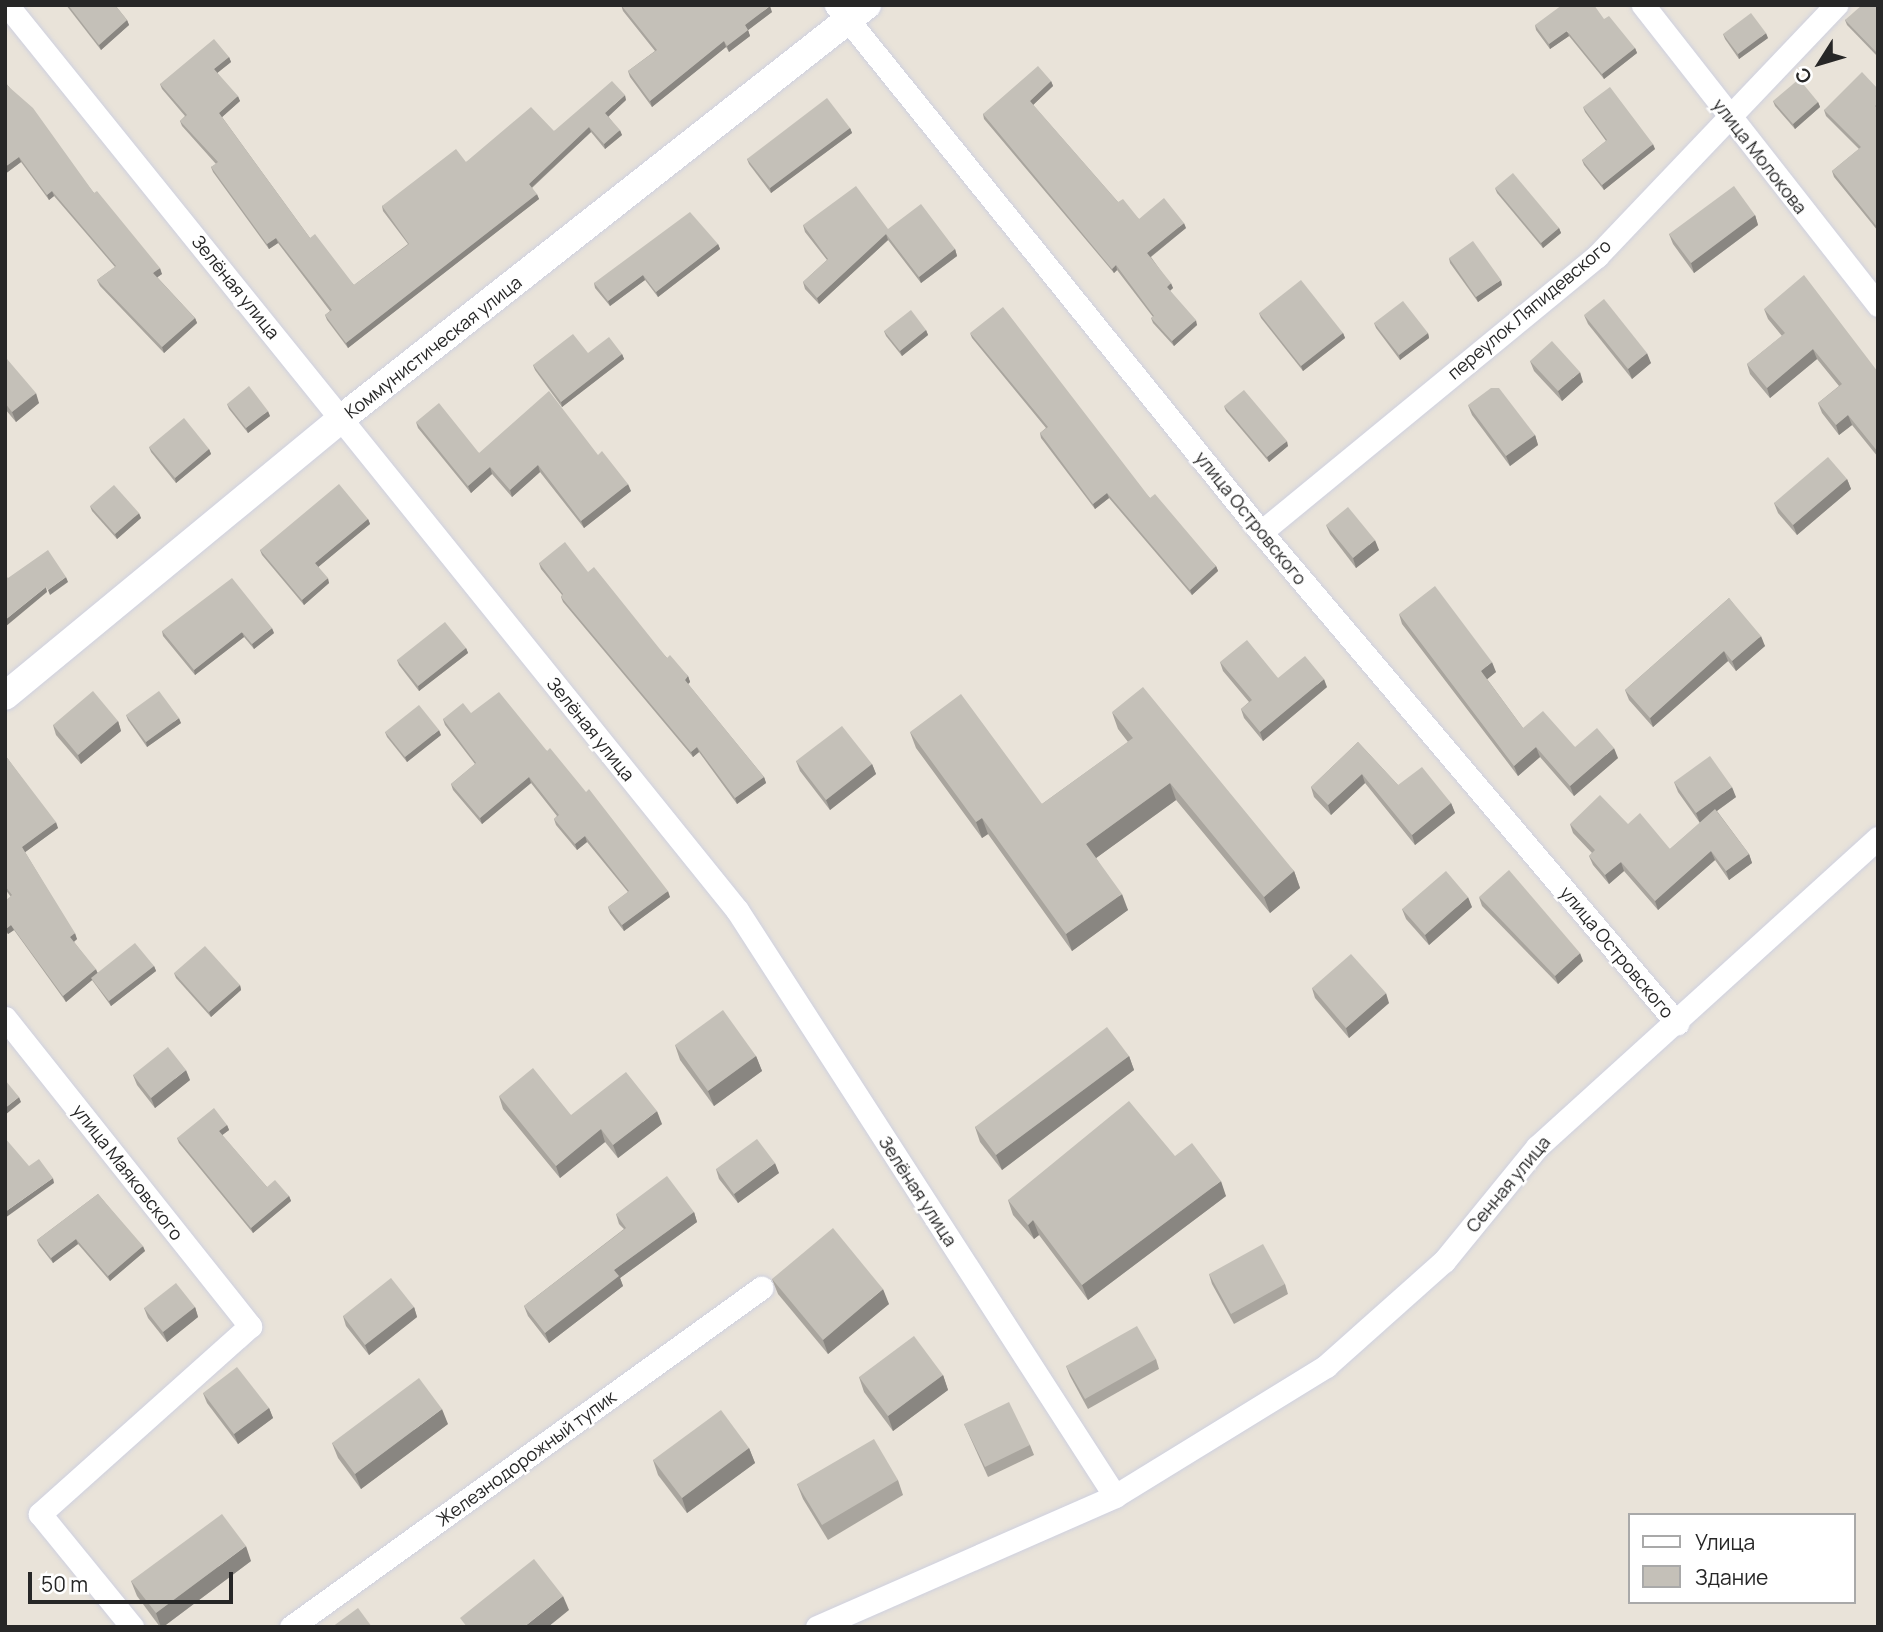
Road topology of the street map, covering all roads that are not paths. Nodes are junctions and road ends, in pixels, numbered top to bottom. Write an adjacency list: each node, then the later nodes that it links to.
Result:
1 (7, 5): 7 (street, Зелёная улица)
2 (1643, 5): 5 (street, улица Молокова)
3 (1836, 5): 5 (street, переулок Ляпидевского)
4 (851, 10): 7 (street, Коммунистическая улица); 8 (street, улица Островского)
5 (1728, 116): 6 (street, улица Молокова); 8 (street, переулок Ляпидевского)
6 (1878, 305)
7 (342, 418): 9 (street, Коммунистическая улица); 14 (street, Зелёная улица)
8 (1261, 532): 12 (street, улица Островского)
9 (5, 696)
10 (1878, 838): 12 (street, Сенная улица)
11 (5, 1018): 15 (street, улица Маяковского)
12 (1677, 1023): 14 (street, Сенная улица)
13 (761, 1288): 16 (street, Железнодорожный тупик)
14 (1115, 1496): 17 (street, Сенная улица)
15 (132, 1627)
16 (291, 1627)
17 (817, 1627)

